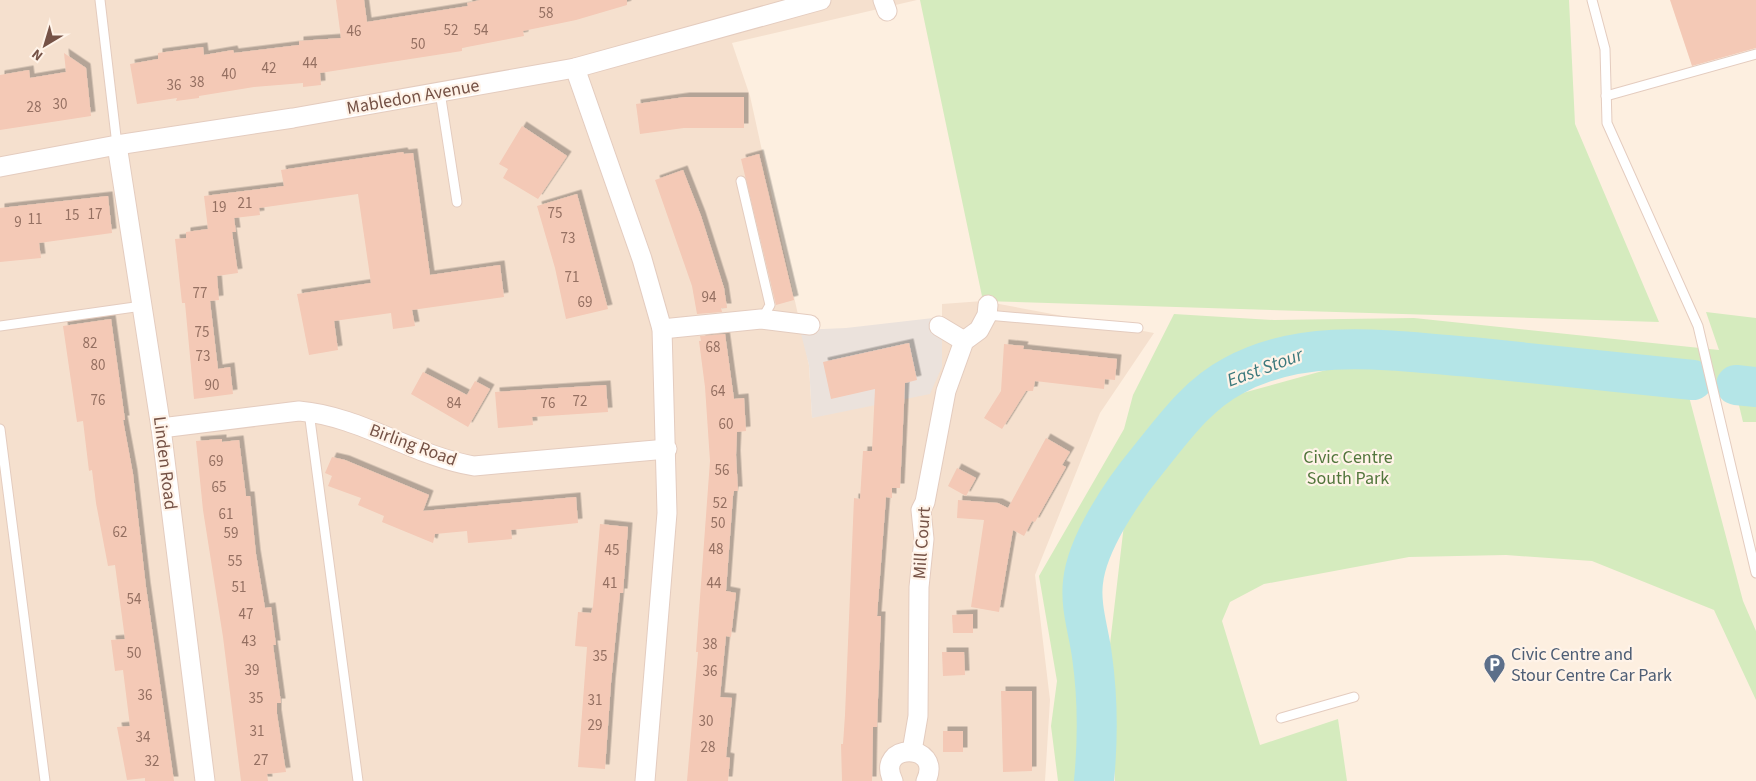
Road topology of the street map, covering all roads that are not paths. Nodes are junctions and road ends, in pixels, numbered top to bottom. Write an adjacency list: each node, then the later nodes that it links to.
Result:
1 (100, 0): 8 (lane)
2 (821, 0): 5 (street, Mabledon Avenue)
3 (1592, 0): 7 (lane)
4 (1756, 54): 7 (lane)
5 (575, 68): 6 (street, Mabledon Avenue); 19 (street)
6 (440, 92): 8 (street, Mabledon Avenue); 11 (lane)
7 (1606, 96): 25 (lane)
8 (117, 145): 9 (street, Mabledon Avenue); 12 (street, Linden Road)
9 (0, 167)
10 (741, 181): 14 (lane)
11 (457, 202)
12 (142, 306): 16 (lane); 22 (street, Linden Road)
13 (987, 310): 18 (lane); 20 (street, Mill Court)
14 (762, 319): 15 (street); 19 (street)
15 (810, 325)
16 (0, 326)
17 (939, 326): 20 (street)
18 (1138, 328)
19 (662, 329): 24 (street)
20 (964, 341): 28 (street, Mill Court)
21 (309, 412): 22 (street, Birling Road); 24 (street, Birling Road); 31 (lane)
22 (161, 428): 30 (street, Linden Road)
23 (0, 429): 29 (lane)
24 (667, 449): 32 (street)
25 (1756, 573)
26 (1354, 696): 27 (lane)
27 (1281, 718)
28 (912, 751): 33 (street); 34 (street)
29 (45, 781)
30 (205, 781)
31 (358, 781)
32 (645, 781)
33 (892, 781)
34 (926, 781)

